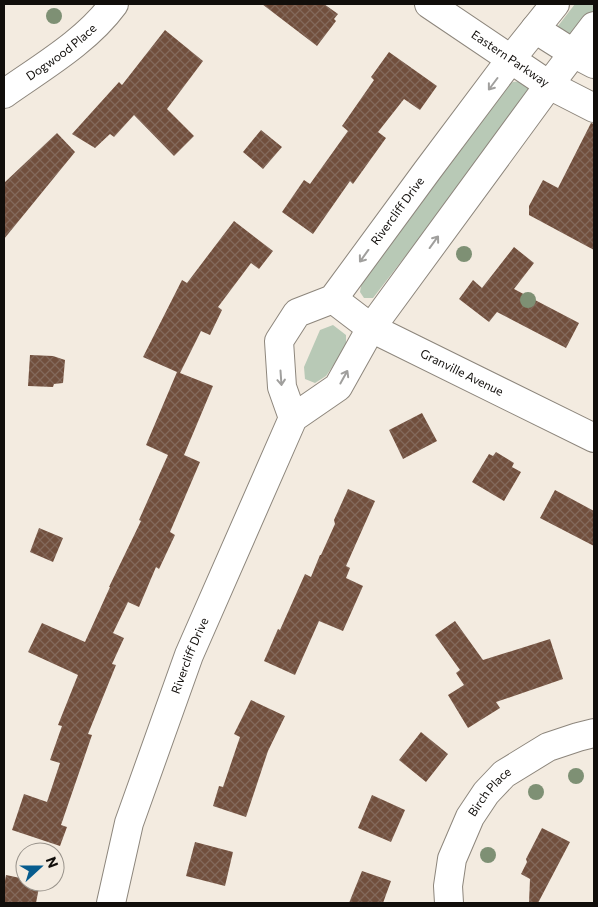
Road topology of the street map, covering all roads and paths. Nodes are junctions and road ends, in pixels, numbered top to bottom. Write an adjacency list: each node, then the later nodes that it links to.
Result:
1 (114, 4): 9 (street, Dogwood Place)
2 (429, 4): 6 (street, Eastern Parkway)
3 (555, 4): 5 (street, Rivercliff Drive)
4 (594, 26): 7 (street)
5 (535, 29): 6 (street, Rivercliff Drive); 7 (street)
6 (511, 59): 8 (street, Eastern Parkway); 11 (street, Rivercliff Drive, one-way to 11)
7 (584, 59): 8 (street)
8 (549, 85): 10 (street, Eastern Parkway); 12 (street, one-way to 8)
9 (4, 94)
10 (594, 108)
11 (333, 299): 12 (street, Granville Avenue); 13 (street, one-way to 13)
12 (372, 328): 13 (street, one-way to 12); 14 (street, Granville Avenue)
13 (294, 418): 16 (street, Rivercliff Drive)
14 (594, 438)
15 (594, 733): 17 (street, Birch Place)
16 (111, 903)
17 (449, 903)

